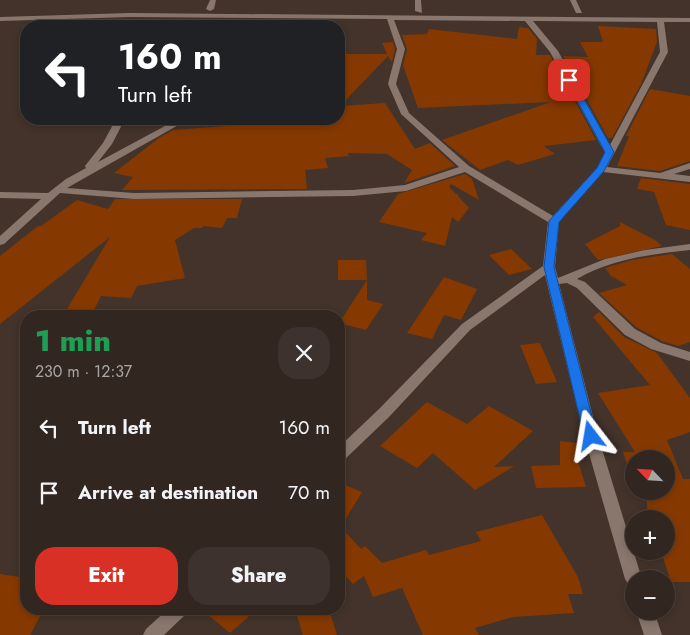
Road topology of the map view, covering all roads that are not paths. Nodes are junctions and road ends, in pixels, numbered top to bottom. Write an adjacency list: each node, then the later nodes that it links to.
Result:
1 (213, 0): 4 (street)
2 (418, 0): 6 (street)
3 (572, 0): 7 (street)
4 (210, 9): 5 (street); 6 (street)
5 (0, 11)
6 (418, 11): 7 (street)
7 (579, 11): 8 (street)
8 (690, 12)
9 (390, 17): 10 (street); 11 (street); 18 (street)
10 (527, 18): 12 (street); 16 (street)
11 (0, 19)
12 (660, 20): 13 (street); 16 (street)
13 (690, 20)
14 (117, 125): 20 (street)
15 (173, 125): 20 (street)
16 (609, 152): 19 (street)
17 (690, 166): 21 (street)
18 (466, 168): 23 (street); 25 (street)
19 (601, 169): 21 (street); 25 (street)
20 (85, 172): 23 (street)
21 (662, 174): 22 (street)
22 (690, 179)
23 (53, 193): 24 (street); 26 (street)
24 (0, 194)
25 (554, 221): 28 (street)
26 (0, 242)
27 (690, 247): 29 (street)
28 (551, 274): 29 (street); 31 (street); 32 (street)
29 (568, 279): 30 (street)
30 (690, 357)
31 (345, 450)
32 (631, 570)
33 (174, 615): 35 (street)
34 (648, 620): 36 (street)
35 (152, 635)
36 (653, 635)

